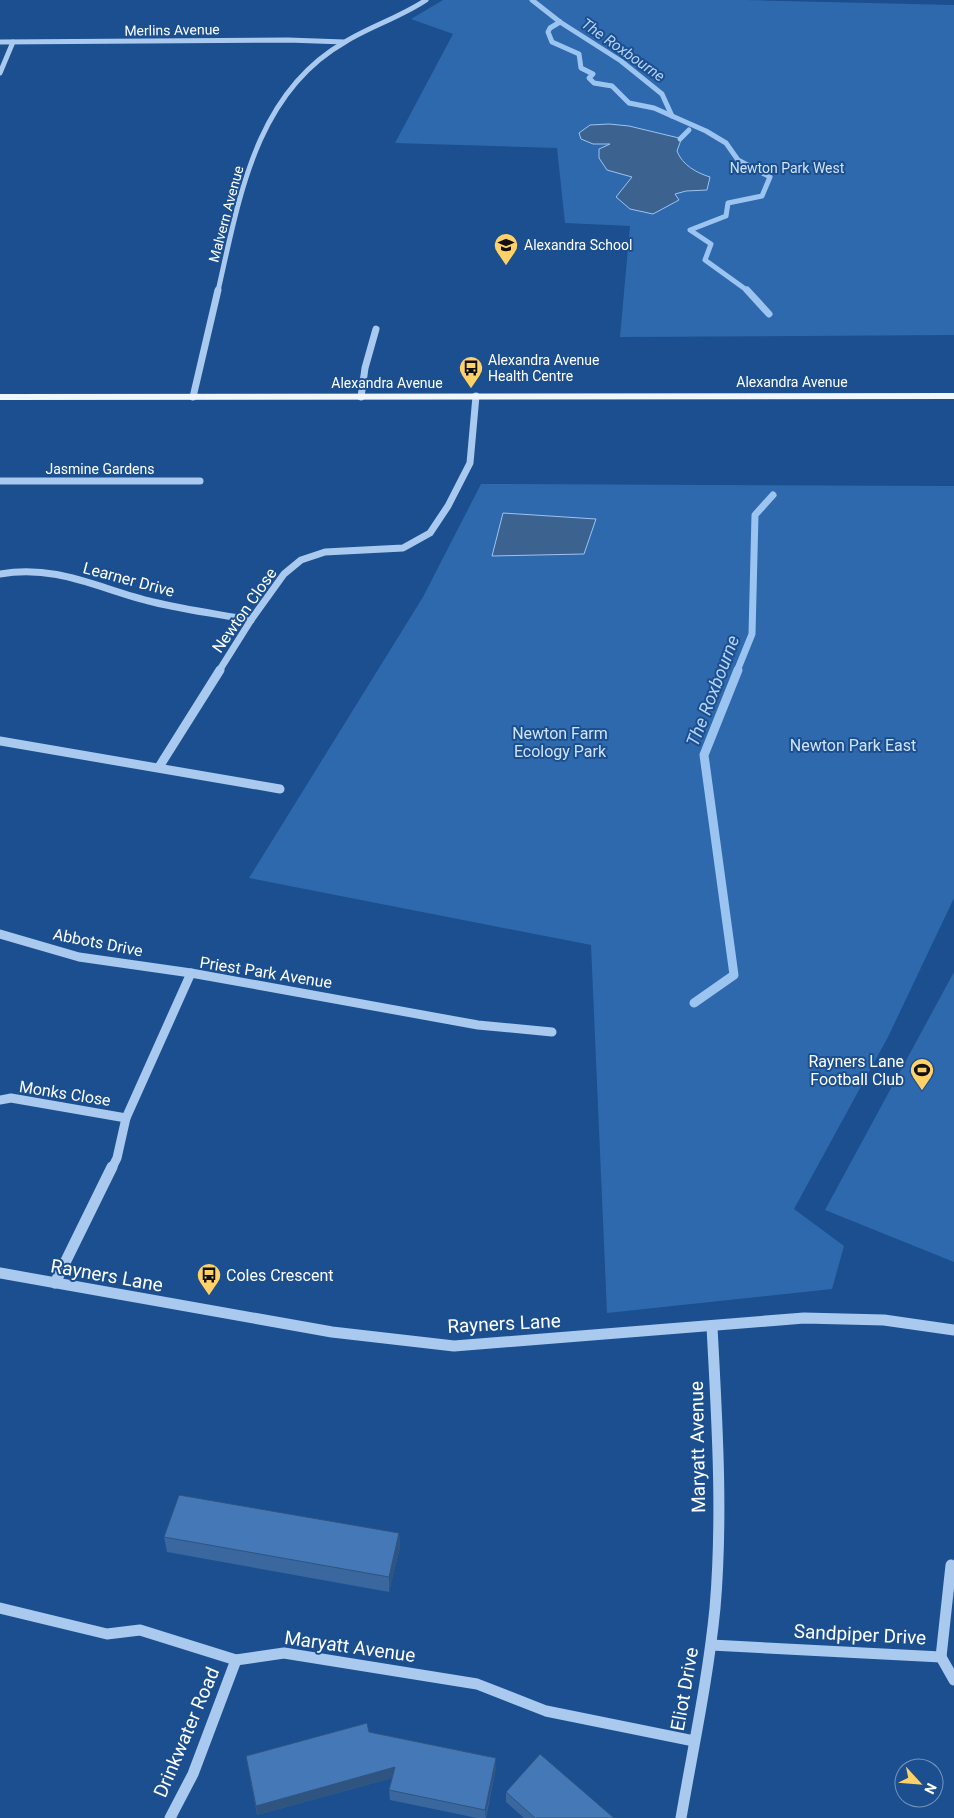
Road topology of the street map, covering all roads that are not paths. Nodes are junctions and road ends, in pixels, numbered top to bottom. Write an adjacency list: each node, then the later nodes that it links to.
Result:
1 (426, 0): 4 (street, Malvern Avenue)
2 (0, 42): 3 (street, Merlins Avenue)
3 (13, 42): 4 (street, Merlins Avenue); 5 (street)
4 (344, 42): 9 (street, Malvern Avenue)
5 (0, 73)
6 (376, 328): 10 (street)
7 (476, 396): 8 (main road, Alexandra Avenue); 10 (main road, Alexandra Avenue); 15 (street, Newton Close)
8 (954, 396)
9 (193, 397): 10 (main road, Alexandra Avenue); 11 (main road, Alexandra Avenue)
10 (361, 397)
11 (0, 398)
12 (0, 481): 13 (street, Jasmine Gardens)
13 (200, 481)
14 (0, 574): 15 (street, Learner Drive)
15 (250, 620): 17 (street, Newton Close)
16 (0, 741): 17 (street)
17 (159, 767): 18 (street)
18 (280, 789)
19 (0, 934): 20 (street, Abbots Drive)
20 (191, 973): 21 (street, Priest Park Avenue); 23 (street, Priest Park Avenue)
21 (552, 1032)
22 (0, 1100): 23 (street, Monks Close)
23 (126, 1118): 25 (street, Priest Park Avenue)
24 (0, 1274): 25 (street, Rayners Lane)
25 (54, 1283): 26 (street, Rayners Lane)
26 (712, 1327): 27 (street, Rayners Lane); 28 (street, Maryatt Avenue)
27 (954, 1330)
28 (716, 1566): 31 (street, Eliot Drive)
29 (954, 1567): 32 (street, Sandpiper Drive)
30 (0, 1608): 33 (street, Maryatt Avenue)
31 (711, 1646): 32 (street, Sandpiper Drive); 35 (street, Eliot Drive)
32 (941, 1657): 34 (street)
33 (236, 1660): 35 (street, Maryatt Avenue); 36 (street, Drinkwater Road)
34 (954, 1680)
35 (694, 1741): 37 (street, Eliot Drive)
36 (170, 1818)
37 (681, 1818)

